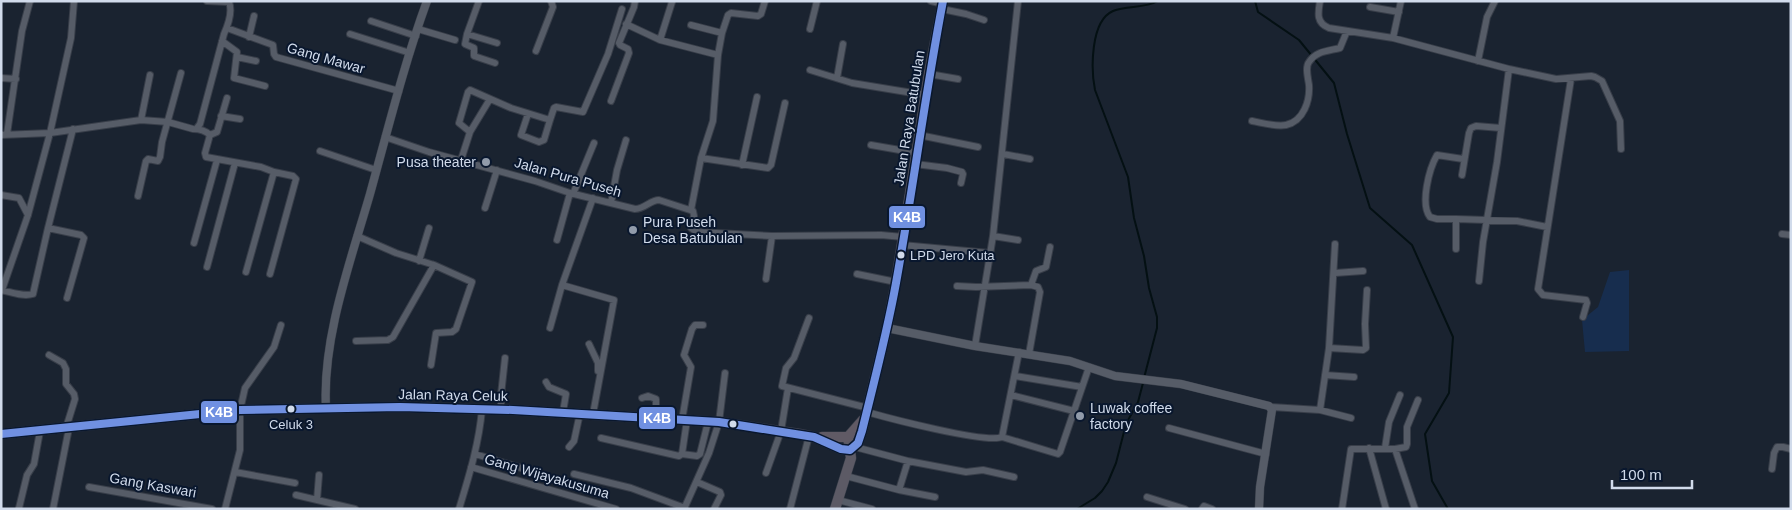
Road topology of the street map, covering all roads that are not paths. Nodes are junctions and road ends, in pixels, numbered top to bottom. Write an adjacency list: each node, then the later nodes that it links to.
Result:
1 (30, 1): 54 (street)
2 (74, 1): 75 (street)
3 (207, 1): 25 (street)
4 (427, 1): 28 (street)
5 (479, 1): 31 (street)
6 (551, 1): 39 (street)
7 (635, 1): 23 (street)
8 (765, 1): 29 (street)
9 (817, 1): 26 (street)
10 (931, 1): 16 (street)
11 (1018, 1): 86 (street)
12 (1320, 1): 27 (street)
13 (1401, 1): 19 (street)
14 (1496, 1): 44 (street)
15 (672, 2): 35 (street)
16 (943, 5): 21 (street); 49 (highway, Jalan Raya Batubulan)
17 (1370, 8): 19 (street)
18 (622, 9): 68 (street)
19 (1399, 12): 33 (street)
20 (254, 16): 32 (street)
21 (984, 20)
22 (371, 21): 28 (street)
23 (626, 24): 35 (street); 62 (street)
24 (691, 25): 29 (street)
25 (227, 28): 32 (street, Gang Mawar); 36 (street)
26 (810, 29)
27 (1347, 31): 33 (street); 69 (street)
28 (417, 32): 34 (street); 40 (street)
29 (722, 33): 41 (street)
30 (350, 34): 40 (street)
31 (467, 34): 37 (street); 45 (street)
32 (249, 37): 57 (street, Gang Mawar)
33 (1393, 38): 44 (street)
34 (455, 40)
35 (660, 40): 41 (street)
36 (222, 41): 42 (street); 71 (street)
37 (497, 43)
38 (843, 44): 52 (street)
39 (536, 51)
40 (410, 53): 57 (street)
41 (718, 54): 87 (street)
42 (237, 57): 43 (street); 56 (street)
43 (256, 60)
44 (1478, 61): 46 (street)
45 (495, 63)
46 (1509, 69): 55 (street); 72 (street)
47 (810, 70): 52 (street)
48 (181, 73): 70 (street)
49 (929, 74): 53 (street); 58 (highway, Jalan Raya Batubulan)
50 (150, 75): 66 (street)
51 (1, 78): 54 (street)
52 (837, 78): 58 (street)
53 (958, 78)
54 (16, 79): 76 (street)
55 (1571, 79): 84 (street); 110 (street)
56 (265, 86)
57 (399, 92): 79 (street)
58 (925, 95): 78 (highway, Jalan Raya Batubulan)
59 (758, 97): 94 (street)
60 (227, 98): 65 (street)
61 (490, 99): 64 (street); 74 (street); 74 (street)
62 (611, 100)
63 (785, 104): 94 (street)
64 (528, 114): 68 (street); 68 (street)
65 (221, 116): 67 (street); 77 (street)
66 (141, 120): 70 (street); 73 (street)
67 (240, 120)
68 (550, 120)
69 (1252, 121)
70 (168, 122): 71 (street); 102 (street)
71 (198, 128): 77 (street)
72 (1501, 128): 90 (street); 109 (street)
73 (73, 129): 75 (street); 111 (street)
74 (470, 132): 92 (street)
75 (50, 133): 76 (street); 107 (street)
76 (4, 135)
77 (210, 135): 91 (street)
78 (920, 135): 83 (street); 88 (highway, Jalan Raya Batubulan)
79 (385, 137): 92 (street, Jalan Pura Puseh); 95 (street)
80 (626, 140): 104 (street)
81 (594, 143): 100 (street)
82 (871, 145): 88 (street)
83 (978, 147)
84 (1621, 149)
85 (320, 151): 95 (street)
86 (1003, 154): 89 (street); 117 (street)
87 (701, 158): 94 (street); 106 (street)
88 (916, 158): 99 (street); 120 (highway, Jalan Raya Batubulan)
89 (1030, 159)
90 (1463, 159): 98 (street); 108 (street)
91 (217, 160): 93 (street); 121 (street)
92 (461, 160): 96 (street, Jalan Pura Puseh)
93 (236, 163): 97 (street); 128 (street)
94 (742, 165)
95 (376, 170): 115 (street)
96 (497, 170): 100 (street, Jalan Pura Puseh); 105 (street)
97 (274, 172): 130 (street); 132 (street)
98 (1462, 175)
99 (961, 183)
100 (572, 194): 103 (street, Jalan Pura Puseh); 118 (street)
101 (1, 195): 107 (street)
102 (138, 196)
103 (593, 198): 104 (street, Jalan Pura Puseh); 137 (street)
104 (611, 203): 106 (street, Jalan Pura Puseh)
105 (485, 208)
106 (691, 210): 116 (street)
107 (28, 215): 141 (street)
108 (1456, 219): 109 (street); 124 (street)
109 (1488, 219): 110 (street); 135 (street)
110 (1547, 227): 144 (street)
111 (48, 228): 141 (street); 143 (street)
112 (429, 228): 126 (street)
113 (1782, 234): 114 (street)
114 (1791, 235)
115 (358, 236): 126 (street); 172 (street)
116 (772, 236): 120 (street); 134 (street)
117 (993, 236): 119 (street); 125 (street)
118 (557, 240)
119 (1018, 240)
120 (903, 241): 125 (street); 136 (highway, Jalan Raya Batubulan)
121 (194, 243)
122 (1335, 244): 131 (street)
123 (1050, 247): 138 (street)
124 (1456, 249)
125 (989, 254): 140 (street)
126 (419, 261): 127 (street)
127 (434, 265): 150 (street); 158 (street)
128 (207, 267)
129 (1363, 271): 131 (street)
130 (246, 272)
131 (1335, 273): 153 (street)
132 (270, 274)
133 (857, 274): 136 (street)
134 (766, 279)
135 (1479, 281)
136 (896, 282): 149 (highway, Jalan Raya Batubulan)
137 (562, 285): 148 (street); 180 (street)
138 (1031, 285): 140 (street); 155 (street)
139 (957, 286): 140 (street)
140 (985, 286): 152 (street)
141 (2, 290)
142 (1367, 290): 153 (street)
143 (67, 298)
144 (1583, 317)
145 (809, 318): 165 (street)
146 (281, 325): 174 (street)
147 (703, 325): 183 (street)
148 (550, 328)
149 (887, 328): 152 (street); 179 (highway, Jalan Raya Batubulan)
150 (356, 341)
151 (588, 344): 180 (street)
152 (975, 346): 154 (street)
153 (1329, 348): 161 (street)
154 (1019, 352): 155 (street); 162 (street)
155 (1029, 354): 159 (street)
156 (49, 355): 185 (street)
157 (505, 358): 175 (street)
158 (431, 365)
159 (1089, 367): 166 (street); 171 (street)
160 (725, 373): 184 (street)
161 (1325, 374): 163 (street); 176 (street)
162 (1015, 376): 166 (street); 167 (street)
163 (1354, 377)
164 (546, 382): 178 (street)
165 (788, 388): 179 (street); 187 (street)
166 (1082, 388): 177 (street)
167 (1011, 395): 177 (street); 192 (street)
168 (1400, 395): 197 (street)
169 (642, 398): 181 (street)
170 (1418, 400): 198 (street)
171 (1271, 407): 176 (street); 202 (street)
172 (326, 408): 173 (highway, Jalan Raya Celuk); 174 (highway, Jalan Raya Celuk)
173 (482, 409): 175 (highway, Jalan Raya Celuk); 200 (street)
174 (240, 410): 185 (highway, Jalan Raya Celuk); 207 (street)
175 (501, 410): 178 (highway, Jalan Raya Celuk)
176 (1320, 410): 182 (street)
177 (1074, 411): 192 (street)
178 (563, 412): 180 (highway, Jalan Raya Celuk)
179 (867, 412): 191 (highway, Jalan Raya Batubulan); 192 (street); 195 (highway, Jalan Raya Batubulan)
180 (587, 414): 183 (highway, Jalan Raya Celuk); 194 (street)
181 (656, 415)
182 (1351, 418)
183 (685, 420): 184 (highway, Jalan Raya Celuk); 201 (street)
184 (713, 422): 187 (highway, Jalan Raya Celuk); 201 (street); 214 (street)
185 (67, 428): 188 (highway, Jalan Raya Celuk); 224 (street)
186 (1169, 428): 202 (street)
187 (781, 430): 190 (highway, Jalan Raya Celuk); 209 (street)
188 (40, 431): 189 (highway, Jalan Raya Celuk); 222 (street)
189 (1, 434)
190 (812, 437): 191 (highway, Jalan Raya Celuk); 195 (highway, Jalan Raya Celuk); 231 (street)
191 (848, 437): 195 (main road)
192 (1002, 437)
193 (601, 438): 201 (street)
194 (569, 447)
195 (853, 448): 203 (street); 211 (main road)
196 (1369, 448): 197 (street); 237 (street); 238 (street)
197 (1385, 448): 198 (street)
198 (1395, 448): 239 (street)
199 (1791, 449): 205 (street)
200 (475, 454): 204 (street); 206 (street)
201 (682, 454)
202 (1266, 454): 236 (street)
203 (908, 461): 212 (street); 216 (street)
204 (471, 467): 228 (street); 229 (street, Gang Wijayakusuma)
205 (1772, 469)
206 (531, 471)
207 (235, 472): 213 (street); 226 (street)
208 (574, 474): 223 (street)
209 (766, 474)
210 (319, 475): 220 (street)
211 (846, 476): 216 (street); 221 (main road)
212 (1014, 477)
213 (295, 482)
214 (697, 482): 223 (street); 230 (street)
215 (89, 487): 225 (street, Gang Kaswari)
216 (899, 490): 219 (street)
217 (296, 495): 220 (street)
218 (1147, 496): 233 (street)
219 (935, 497)
220 (317, 500): 227 (street)
221 (836, 504): 232 (street)
222 (19, 508)
223 (685, 508)
224 (53, 509)
225 (212, 509)
226 (225, 509)
227 (355, 509)
228 (459, 509)
229 (616, 509)
230 (714, 509)
231 (790, 509)
232 (872, 509)
233 (1185, 509)
234 (1202, 509): 235 (street)
235 (1212, 509)
236 (1259, 509)
237 (1342, 509)
238 (1386, 509)
239 (1415, 509)

